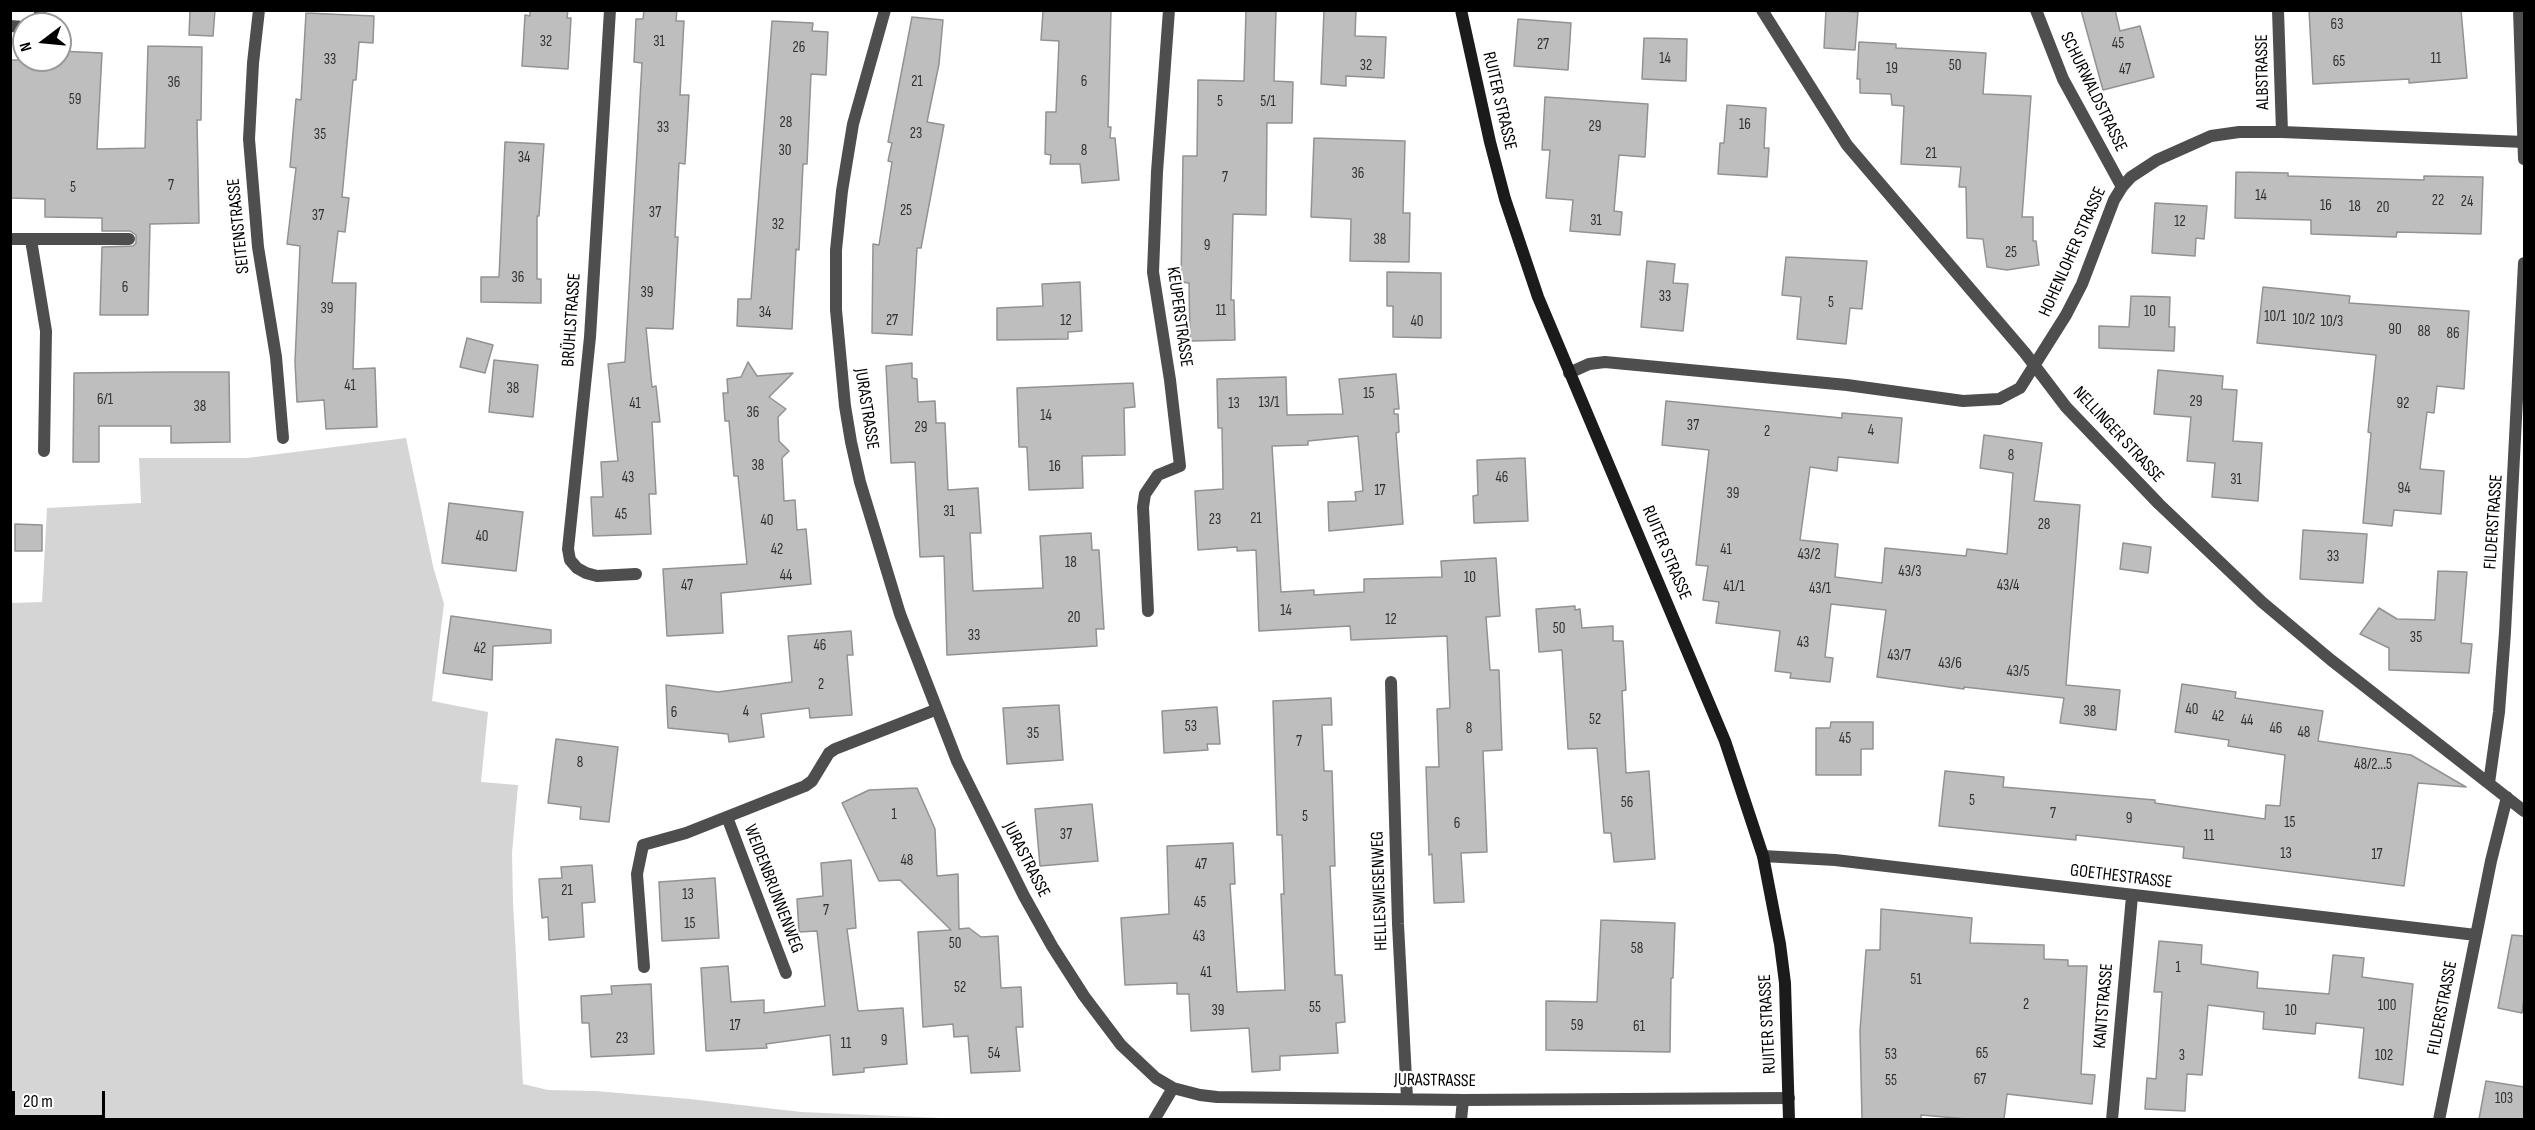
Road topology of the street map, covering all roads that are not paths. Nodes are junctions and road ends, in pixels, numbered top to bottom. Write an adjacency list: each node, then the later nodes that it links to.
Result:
1 (259, 10): 20 (street, SEITENSTRASSE)
2 (610, 10): 22 (street, BRÜHLSTRASSE)
3 (885, 10): 25 (street, JURASTRASSE)
4 (1169, 10): 23 (street, KEUPERSTRASSE)
5 (1461, 10): 19 (street, RUITER STRASSE)
6 (1762, 10): 18 (street, NELLINGER STRASSE)
7 (2036, 10): 13 (street, SCHURWALDSTRASSE)
8 (2278, 10): 10 (street, ALBSTRASSE)
9 (2519, 10): 11 (street)
10 (2282, 132): 11 (street, HOHENLOHER STRASSE); 13 (street, HOHENLOHER STRASSE)
11 (2524, 142): 12 (street)
12 (2524, 159)
13 (2122, 187): 18 (street, HOHENLOHER STRASSE)
14 (10, 239): 16 (street)
15 (129, 239): 16 (street)
16 (32, 240): 21 (street)
17 (2524, 263): 26 (street, FILDERSTRASSE)
18 (2035, 367): 19 (street, HOHENLOHER STRASSE); 26 (street, NELLINGER STRASSE)
19 (1569, 373): 30 (street, RUITER STRASSE)
20 (283, 438)
21 (44, 452)
22 (636, 574)
23 (1148, 611)
24 (1391, 682): 36 (street, HELLESWIESENWEG)
25 (936, 710): 29 (street, WEIDENBRUNNENWEG); 35 (street, JURASTRASSE)
26 (2488, 783): 27 (street, NELLINGER STRASSE)
27 (2507, 797): 28 (street, NELLINGER STRASSE); 32 (street, FILDERSTRASSE)
28 (2524, 811)
29 (727, 817): 33 (street, WEIDENBRUNNENWEG); 34 (street, WEIDENBRUNNENWEG)
30 (1762, 856): 31 (street, GOETHESTRASSE); 37 (street, RUITER STRASSE)
31 (2132, 896): 32 (street, GOETHESTRASSE); 42 (street, KANTSTRASSE)
32 (2476, 935): 43 (street, FILDERSTRASSE)
33 (644, 967)
34 (786, 973)
35 (1173, 1088): 36 (street, JURASTRASSE); 39 (street)
36 (1407, 1098): 38 (street, JURASTRASSE)
37 (1789, 1098): 38 (street, JURASTRASSE); 41 (street, RUITER STRASSE)
38 (1463, 1100): 40 (street)
39 (1154, 1119)
40 (1461, 1119)
41 (1789, 1119)
42 (2112, 1119)
43 (2439, 1119)

